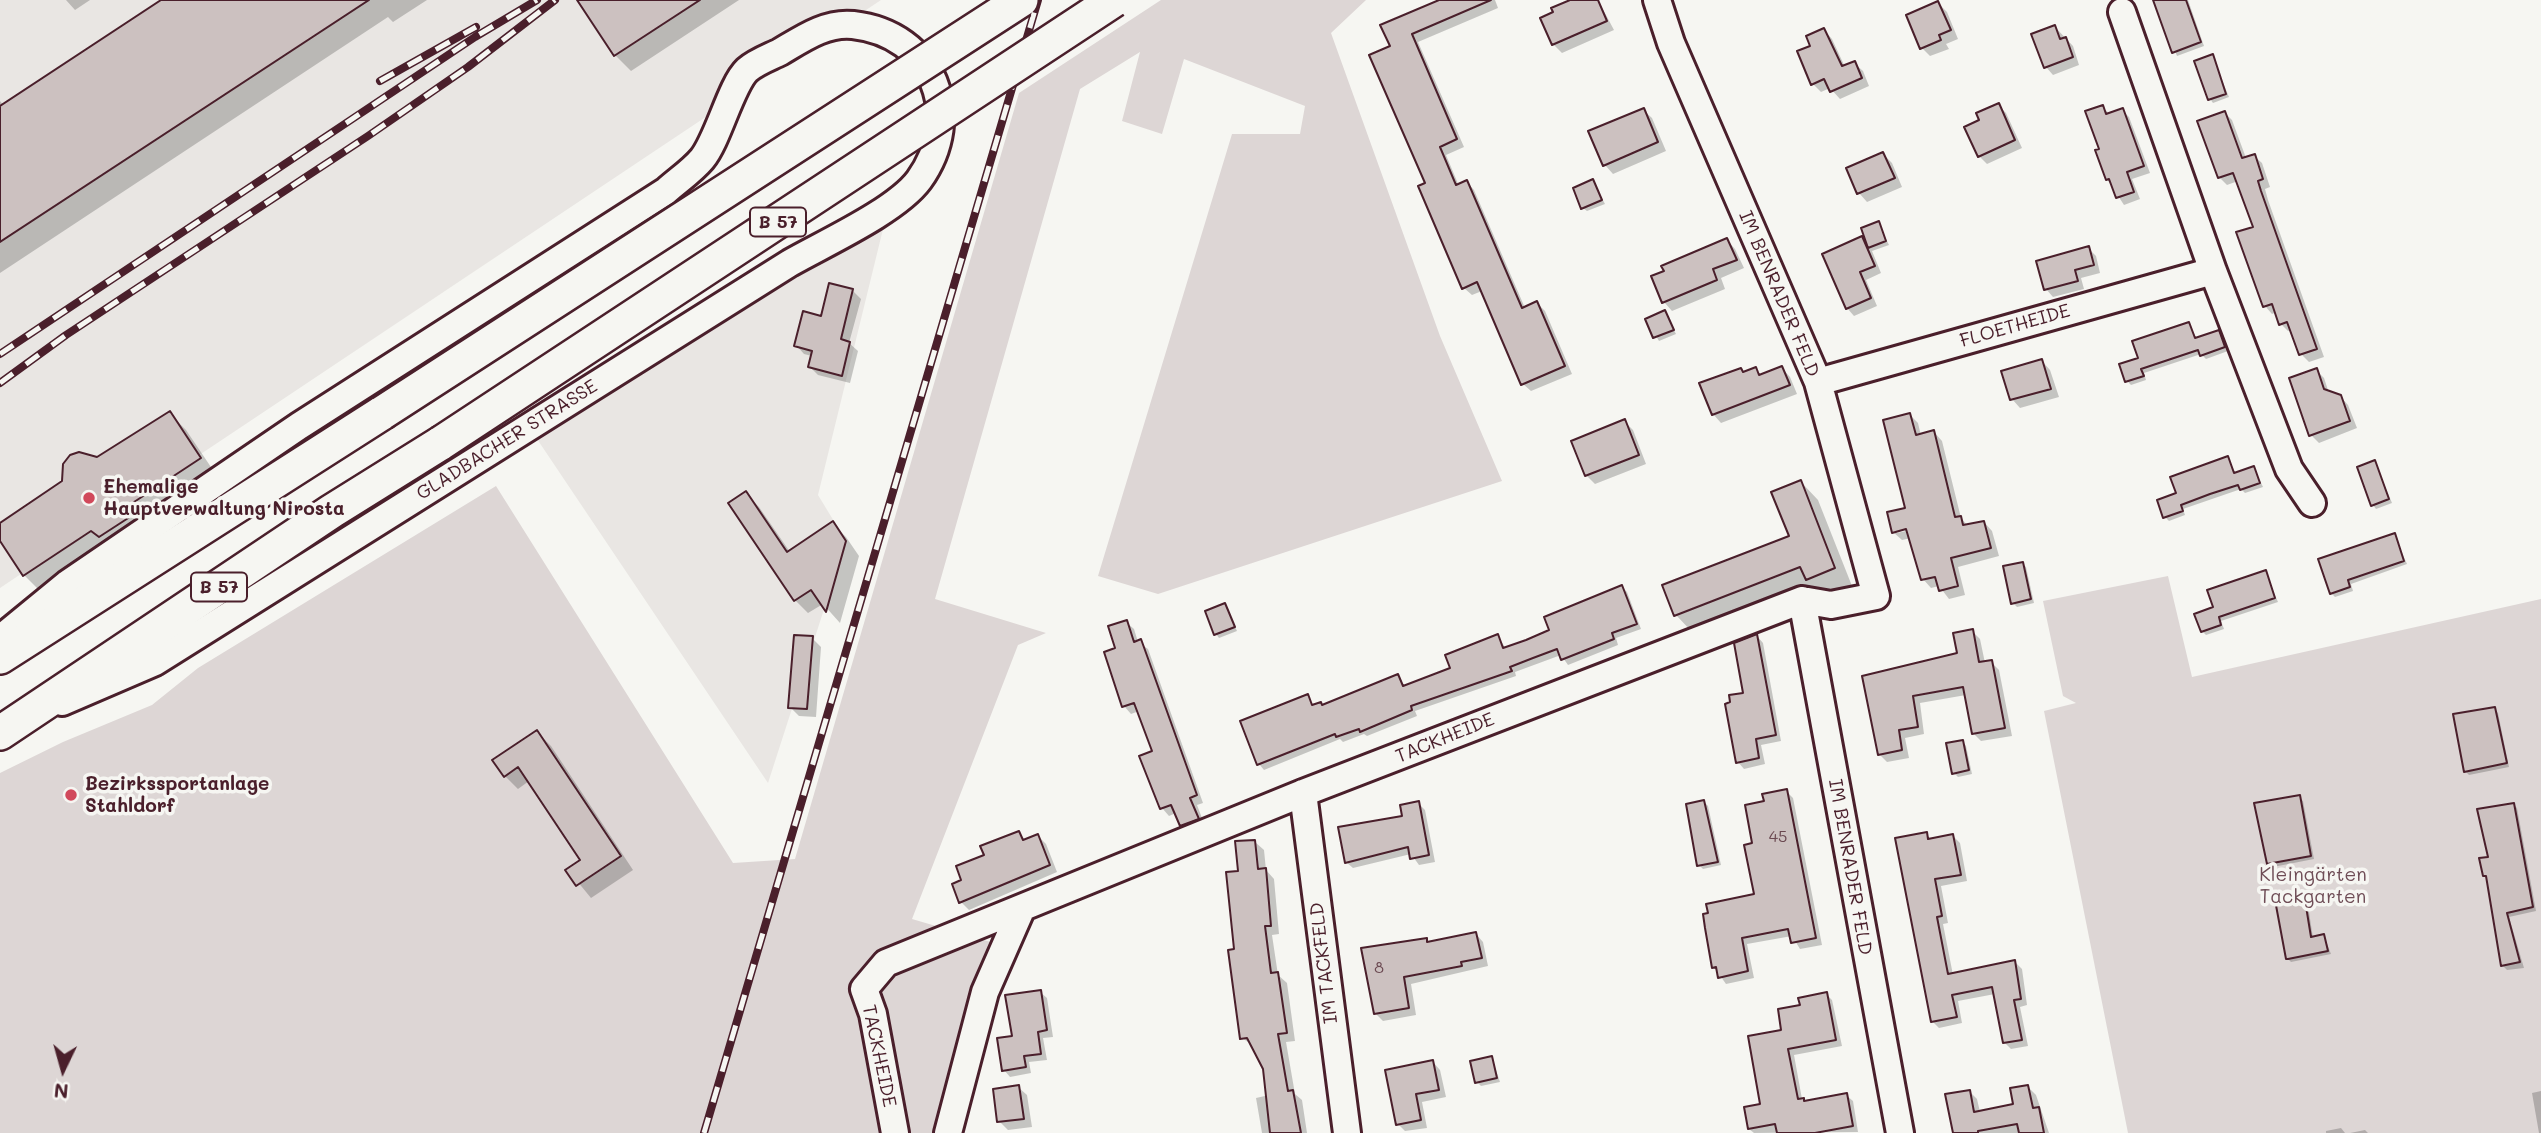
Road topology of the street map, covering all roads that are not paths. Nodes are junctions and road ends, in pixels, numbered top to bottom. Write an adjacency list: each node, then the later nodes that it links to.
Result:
1 (1021, 0): 11 (main road, B 57, bridge)
2 (1114, 0): 12 (main road, GLADBACHER STRASSE / B 57, bridge)
3 (1657, 0): 6 (street, IM BENRADER FELD)
4 (2122, 12): 5 (street)
5 (2213, 271): 6 (street, FLOETHEIDE); 7 (street)
6 (1818, 382): 8 (street, IM BENRADER FELD)
7 (2312, 503)
8 (1876, 596): 9 (street, TACKHEIDE)
9 (1802, 600): 13 (street, TACKHEIDE); 18 (street, IM BENRADER FELD)
10 (0, 639): 12 (street, GLADBACHER STRASSE)
11 (0, 657)
12 (13, 725)
13 (1303, 793): 14 (street, TACKHEIDE); 17 (street, IM TACKFELD)
14 (1021, 910): 15 (street, TACKHEIDE); 16 (street)
15 (895, 1133)
16 (948, 1133)
17 (1346, 1133)
18 (1900, 1133)

